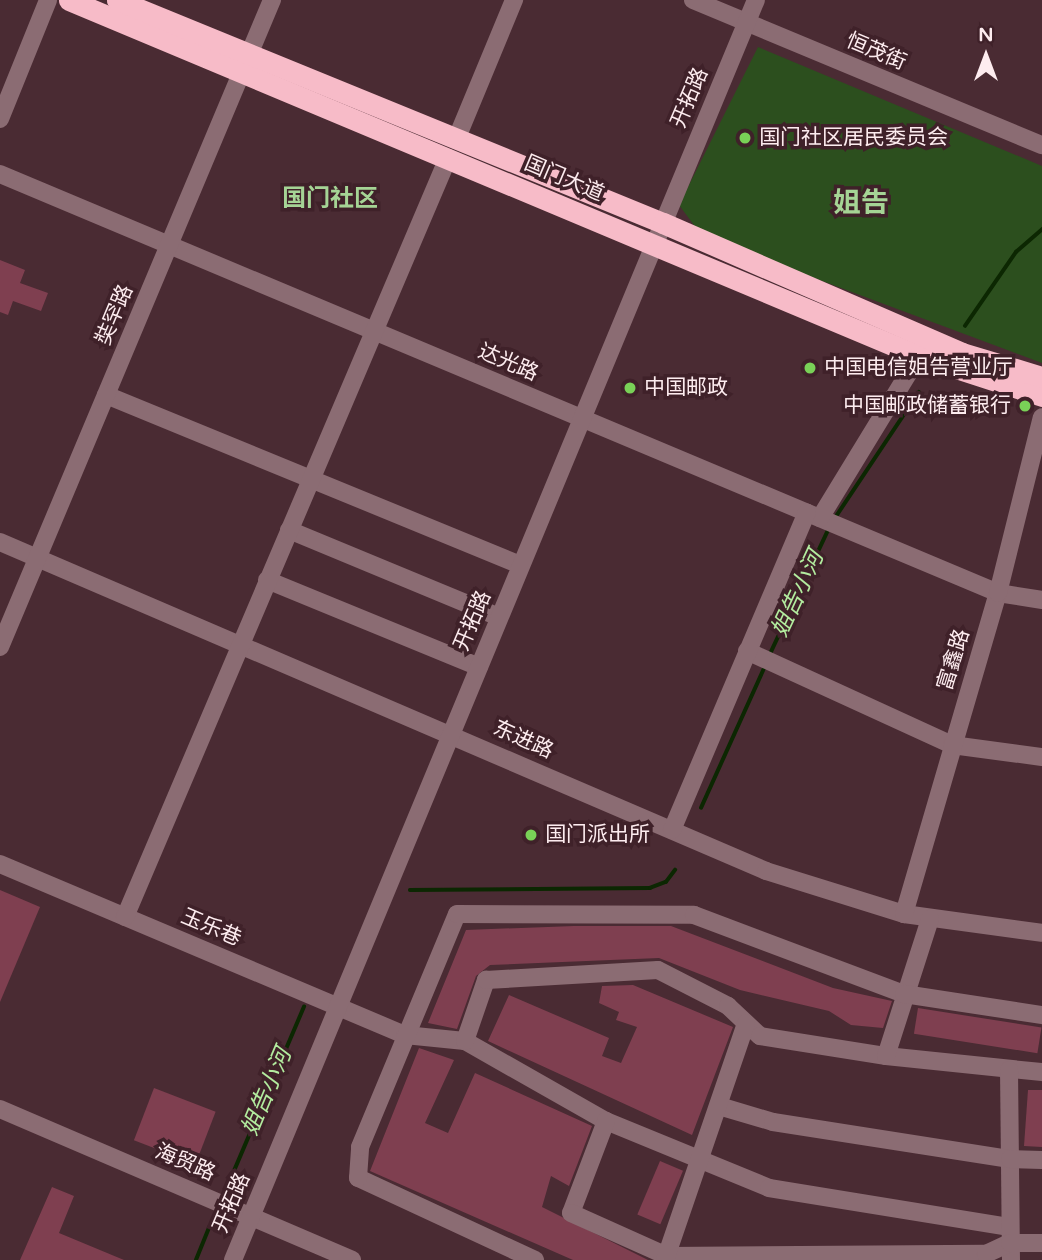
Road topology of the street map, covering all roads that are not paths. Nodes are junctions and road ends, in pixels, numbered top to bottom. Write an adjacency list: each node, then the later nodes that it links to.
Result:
1 (48, 0): 10 (street)
2 (69, 0): 9 (highway, 国门大道)
3 (117, 0): 9 (highway, 国门大道)
4 (272, 0): 9 (street, 奘罕路)
5 (514, 0): 12 (street)
6 (692, 0): 8 (street, 恒茂街)
7 (755, 0): 8 (street, 开拓路)
8 (746, 22): 11 (street, 恒茂街); 14 (street, 开拓路)
9 (246, 64): 12 (highway, 国门大道); 16 (street, 奘罕路)
10 (0, 119)
11 (1042, 145)
12 (452, 148): 14 (highway, 国门大道); 15 (highway, 国门大道); 17 (street)
13 (0, 174): 16 (street, 达光路)
14 (663, 223): 15 (street, 开拓路); 19 (highway, 国门大道)
15 (654, 244): 18 (highway, 国门大道); 23 (street, 开拓路)
16 (169, 245): 17 (street, 达光路); 20 (street, 奘罕路)
17 (373, 330): 23 (street, 达光路); 24 (street)
18 (919, 356): 21 (highway, 国门大道); 25 (street)
19 (1042, 377)
20 (106, 395): 24 (street); 28 (street, 奘罕路)
21 (1042, 396)
22 (1042, 417): 31 (street, 富鑫路)
23 (582, 419): 25 (street, 达光路); 29 (street, 开拓路)
24 (310, 479): 26 (street); 29 (street)
25 (823, 519): 31 (street, 达光路); 36 (street)
26 (289, 530): 30 (street); 33 (street)
27 (0, 542): 28 (street, 东进路)
28 (38, 557): 34 (street, 东进路); 35 (street, 奘罕路)
29 (521, 565): 33 (street, 开拓路)
30 (268, 580): 34 (street); 37 (street)
31 (998, 593): 32 (street, 达光路); 39 (street, 富鑫路)
32 (1042, 600)
33 (499, 617): 37 (street, 开拓路)
34 (240, 643): 38 (street, 东进路); 44 (street)
35 (0, 647)
36 (761, 657): 39 (street); 41 (street)
37 (479, 667): 38 (street, 开拓路)
38 (452, 733): 41 (street, 东进路); 48 (street, 开拓路)
39 (952, 745): 40 (street); 43 (street, 富鑫路)
40 (1042, 757)
41 (672, 830): 43 (street, 东进路)
42 (0, 864): 44 (street, 玉乐巷)
43 (904, 914): 45 (street, 东进路)
44 (125, 916): 48 (street, 玉乐巷)
45 (930, 919): 46 (street, 东进路); 47 (street)
46 (1042, 933)
47 (904, 994): 49 (street); 51 (street); 53 (street)
48 (338, 1007): 51 (street, 玉乐巷); 62 (street, 开拓路)
49 (1042, 1016)
50 (746, 1023): 52 (street); 53 (street); 56 (street)
51 (405, 1035): 52 (street, 玉乐巷); 68 (street)
52 (465, 1041): 58 (street)
53 (886, 1056): 54 (street)
54 (1009, 1070): 55 (street); 59 (street)
55 (1042, 1072)
56 (719, 1106): 59 (street); 61 (street)
57 (0, 1108): 62 (street, 海贸路)
58 (606, 1121): 61 (street); 65 (street)
59 (1010, 1159): 60 (street); 64 (street)
60 (1042, 1160)
61 (702, 1162): 64 (street); 65 (street)
62 (251, 1216): 66 (street, 开拓路); 67 (street, 海贸路)
63 (1042, 1243): 64 (street)
64 (1011, 1244): 65 (street)
65 (666, 1258)
66 (233, 1260)
67 (352, 1260)
68 (535, 1260)

